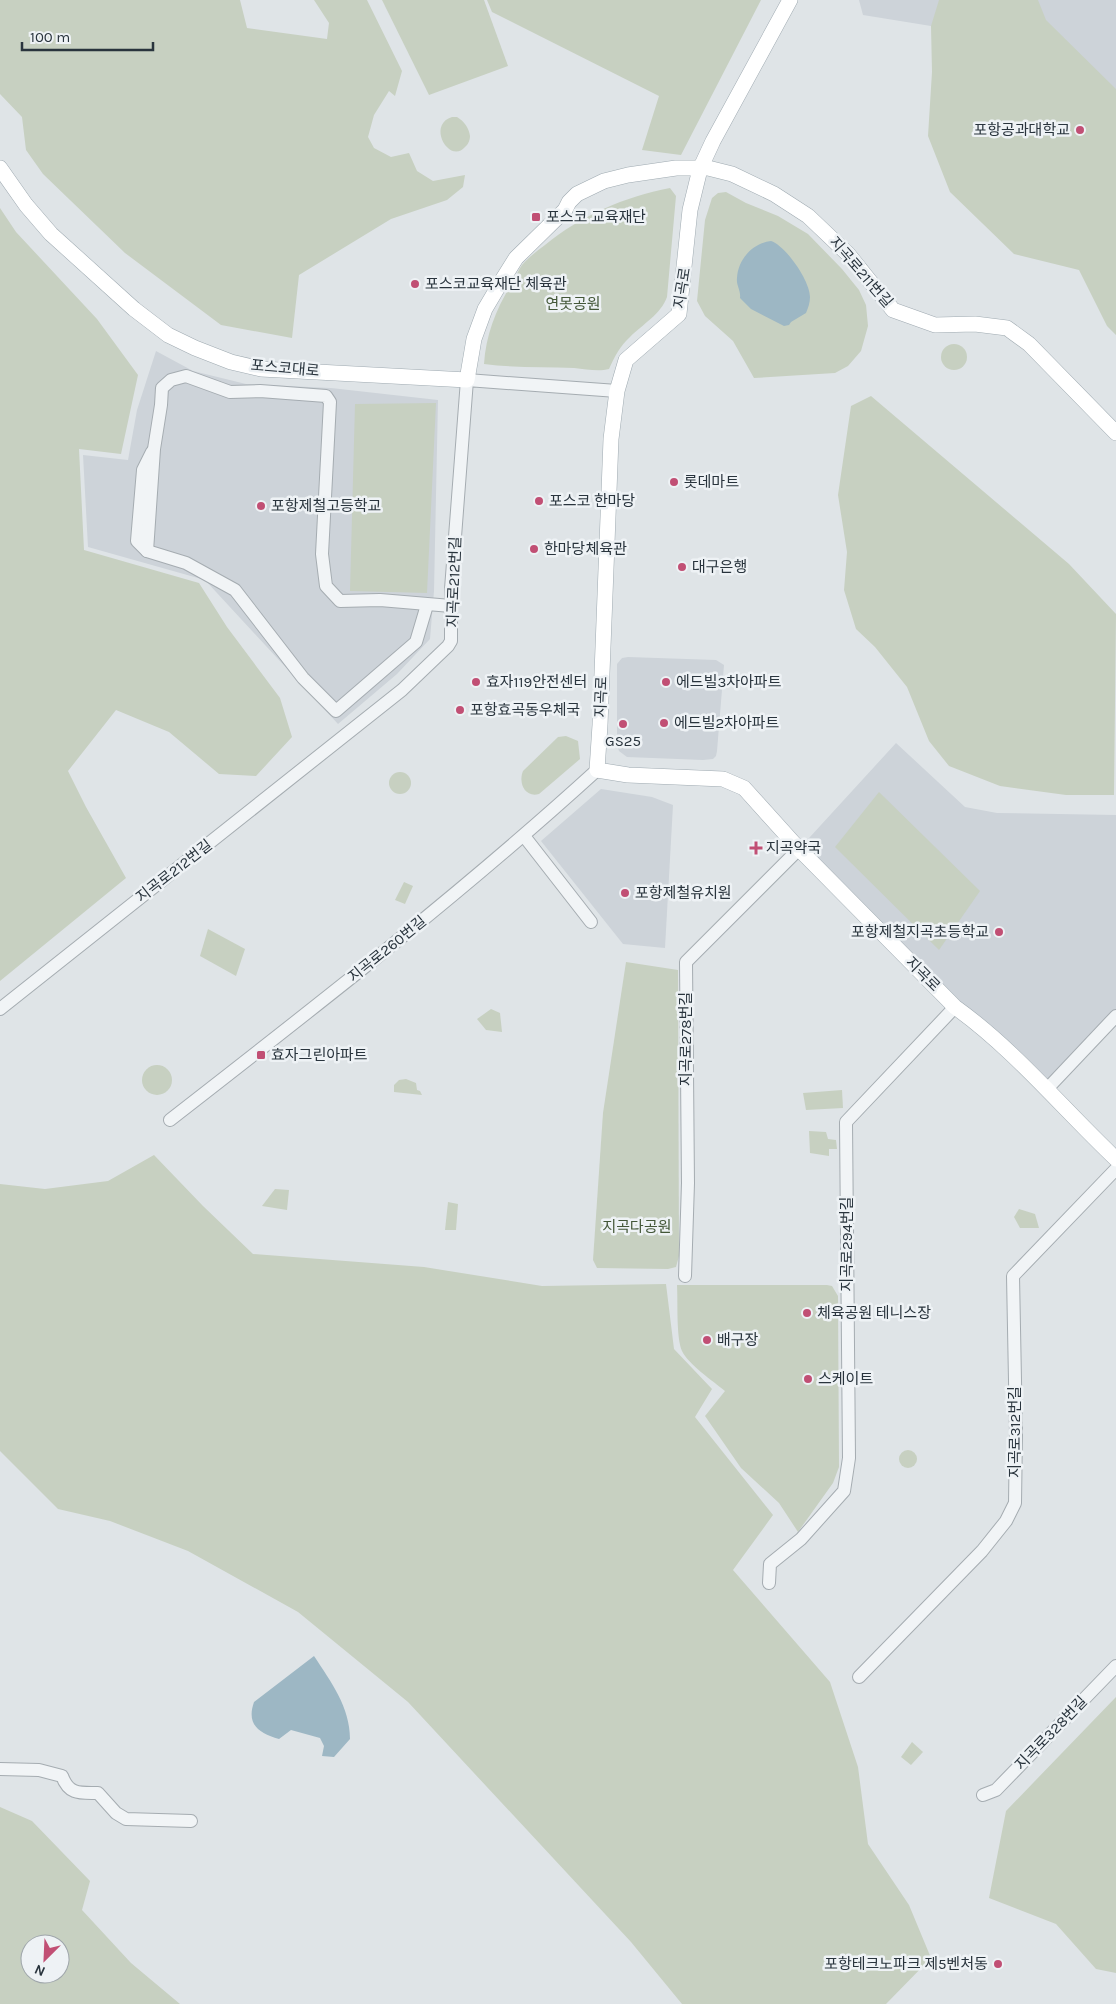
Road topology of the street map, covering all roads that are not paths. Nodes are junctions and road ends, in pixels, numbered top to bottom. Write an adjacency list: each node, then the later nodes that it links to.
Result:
1 (790, 0): 3 (main road, 지곡로)
2 (0, 168): 4 (main road, 포스코대로)
3 (700, 169): 4 (main road, 지곡로212번길); 5 (main road, 지곡로); 6 (main road, 지곡로211번길)
4 (467, 380): 5 (street, 포스코대로); 8 (street, 지곡로212번길)
5 (617, 391): 9 (main road, 지곡로)
6 (1116, 433)
7 (427, 605): 7 (street); 8 (street)
8 (451, 606): 14 (street, 지곡로212번길)
9 (597, 770): 10 (street, 지곡로260번길); 11 (main road, 지곡로)
10 (524, 836): 12 (street); 17 (street, 지곡로260번길)
11 (799, 849): 13 (main road, 지곡로); 20 (street, 지곡로278번길)
12 (591, 922)
13 (956, 1007): 16 (main road, 지곡로); 21 (street, 지곡로294번길)
14 (0, 1009)
15 (1116, 1016): 16 (street)
16 (1047, 1089): 18 (main road, 지곡로)
17 (170, 1120)
18 (1116, 1159)
19 (1116, 1169): 23 (street, 지곡로312번길)
20 (685, 1276)
21 (770, 1583)
22 (1116, 1666): 25 (street, 지곡로328번길)
23 (859, 1677)
24 (0, 1769): 26 (street)
25 (983, 1795)
26 (191, 1821)

